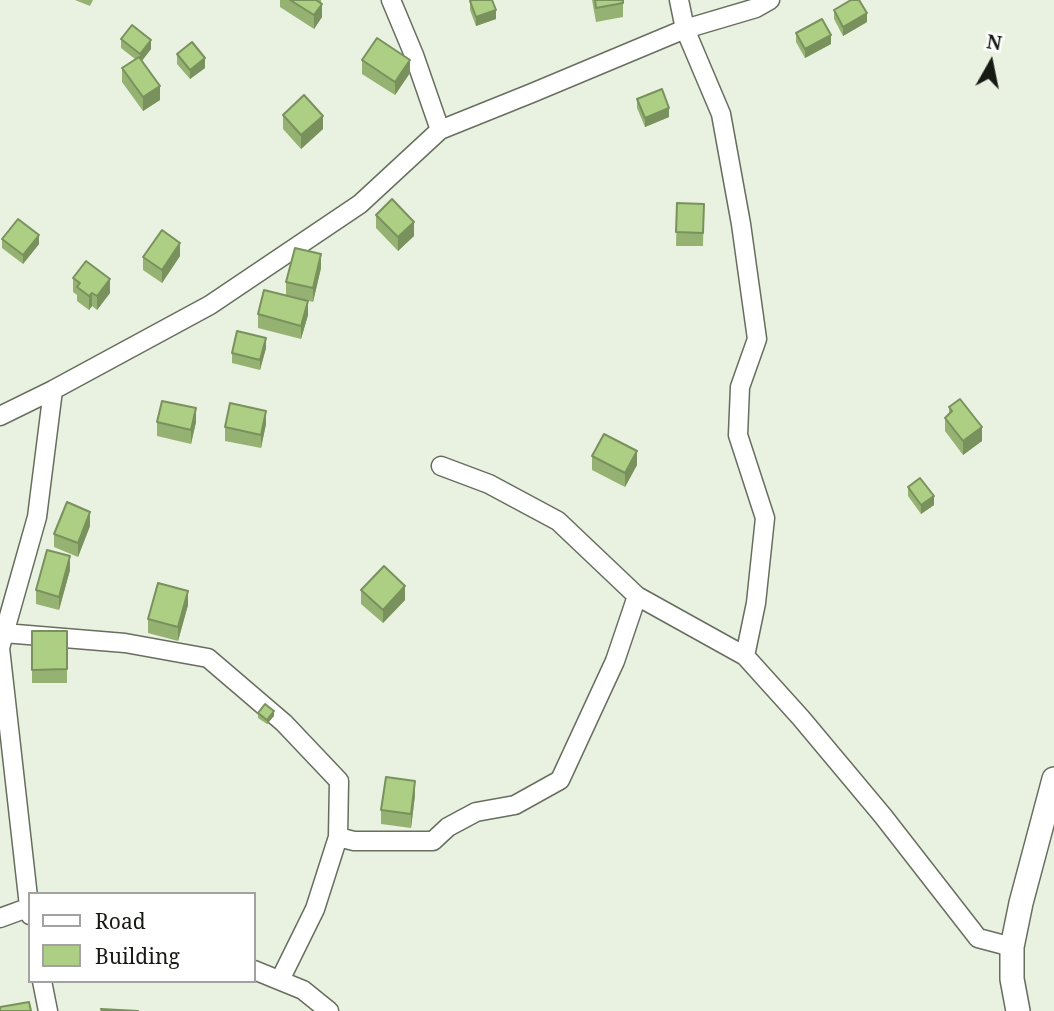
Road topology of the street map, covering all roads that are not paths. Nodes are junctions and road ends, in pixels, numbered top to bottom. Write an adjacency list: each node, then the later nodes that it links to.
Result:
1 (391, 0): 5 (street)
2 (678, 0): 4 (street)
3 (770, 0): 4 (street)
4 (685, 29): 5 (street); 11 (street)
5 (440, 130): 6 (street)
6 (53, 390): 7 (street); 10 (street)
7 (0, 416)
8 (440, 466): 9 (street)
9 (637, 596): 11 (street); 13 (street)
10 (2, 643): 13 (street); 14 (street)
11 (745, 656): 17 (street)
12 (1054, 779): 17 (main road)
13 (338, 837): 19 (street)
14 (28, 899)
15 (28, 909): 16 (street)
16 (0, 918)
17 (1012, 947): 23 (main road)
18 (256, 971): 19 (street)
19 (280, 980): 22 (street)
20 (42, 983): 21 (street)
21 (48, 1011)
22 (329, 1011)
23 (1018, 1011)

